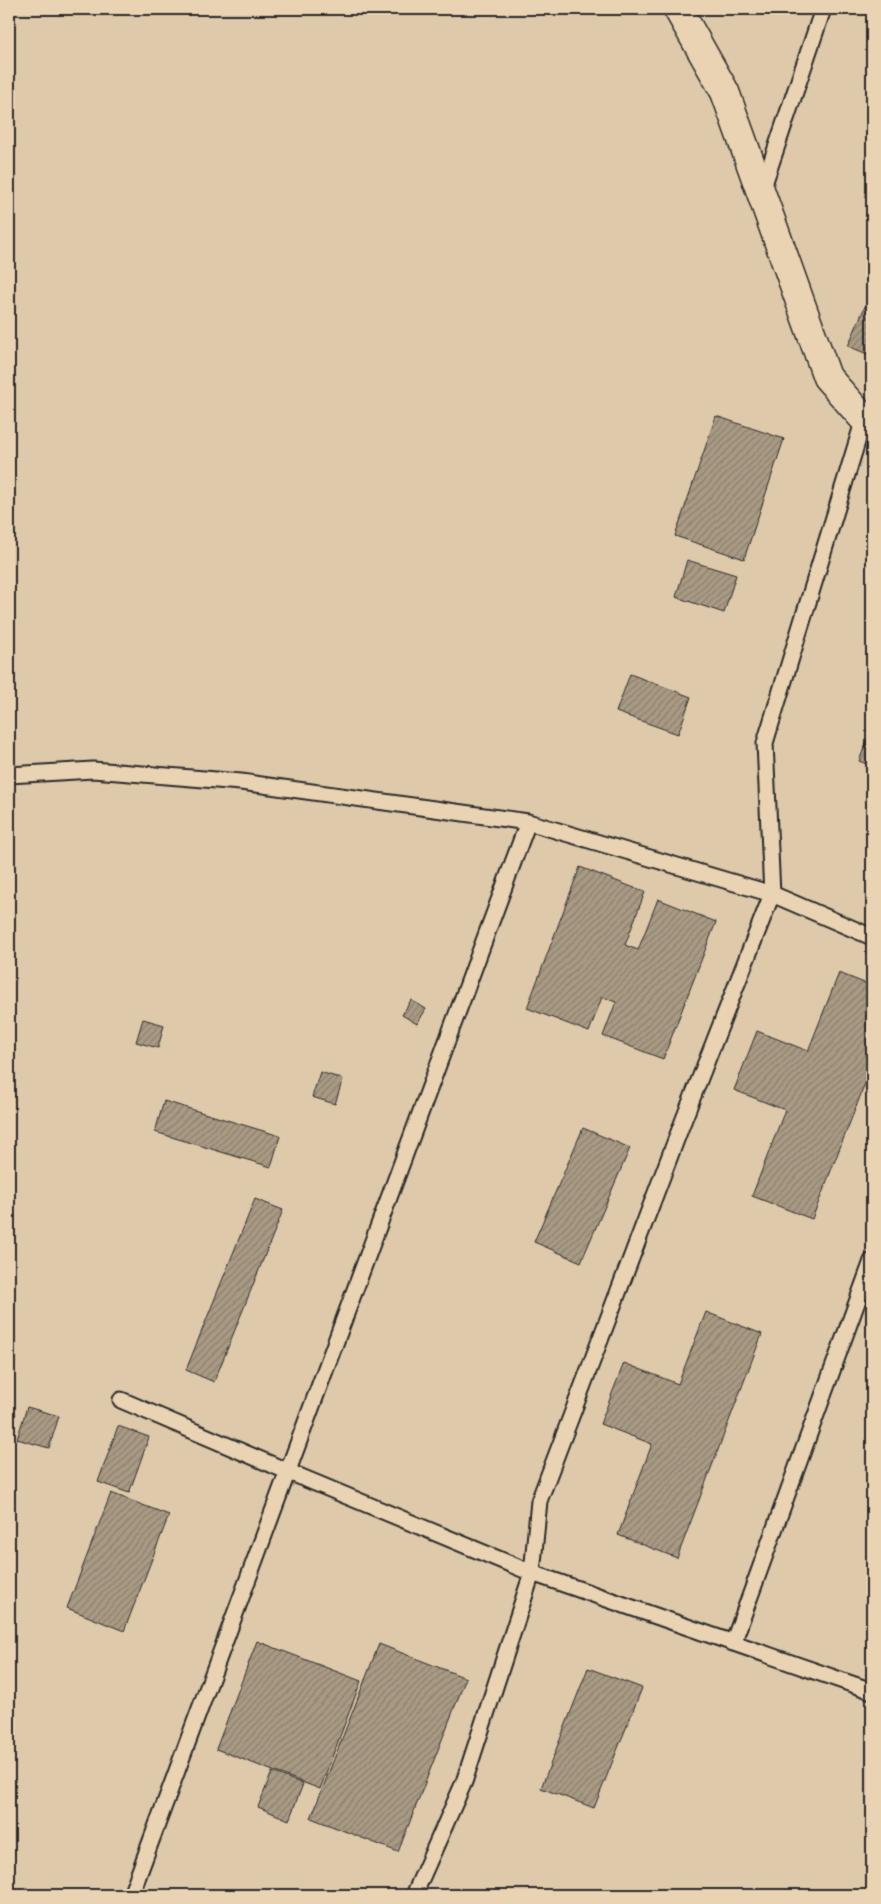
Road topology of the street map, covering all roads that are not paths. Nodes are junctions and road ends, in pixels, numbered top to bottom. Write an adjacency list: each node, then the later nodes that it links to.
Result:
1 (678, 9): 3 (street)
2 (823, 9): 3 (lane)
3 (761, 192): 4 (street)
4 (868, 420): 7 (lane)
5 (9, 775): 6 (lane)
6 (528, 822): 7 (lane); 11 (lane)
7 (772, 894): 8 (lane); 12 (lane)
8 (872, 937)
9 (871, 1266): 13 (lane)
10 (121, 1400): 11 (lane)
11 (288, 1472): 12 (lane); 15 (lane)
12 (532, 1573): 13 (lane); 16 (lane)
13 (733, 1643): 14 (lane)
14 (872, 1691)
15 (131, 1895)
16 (414, 1895)

